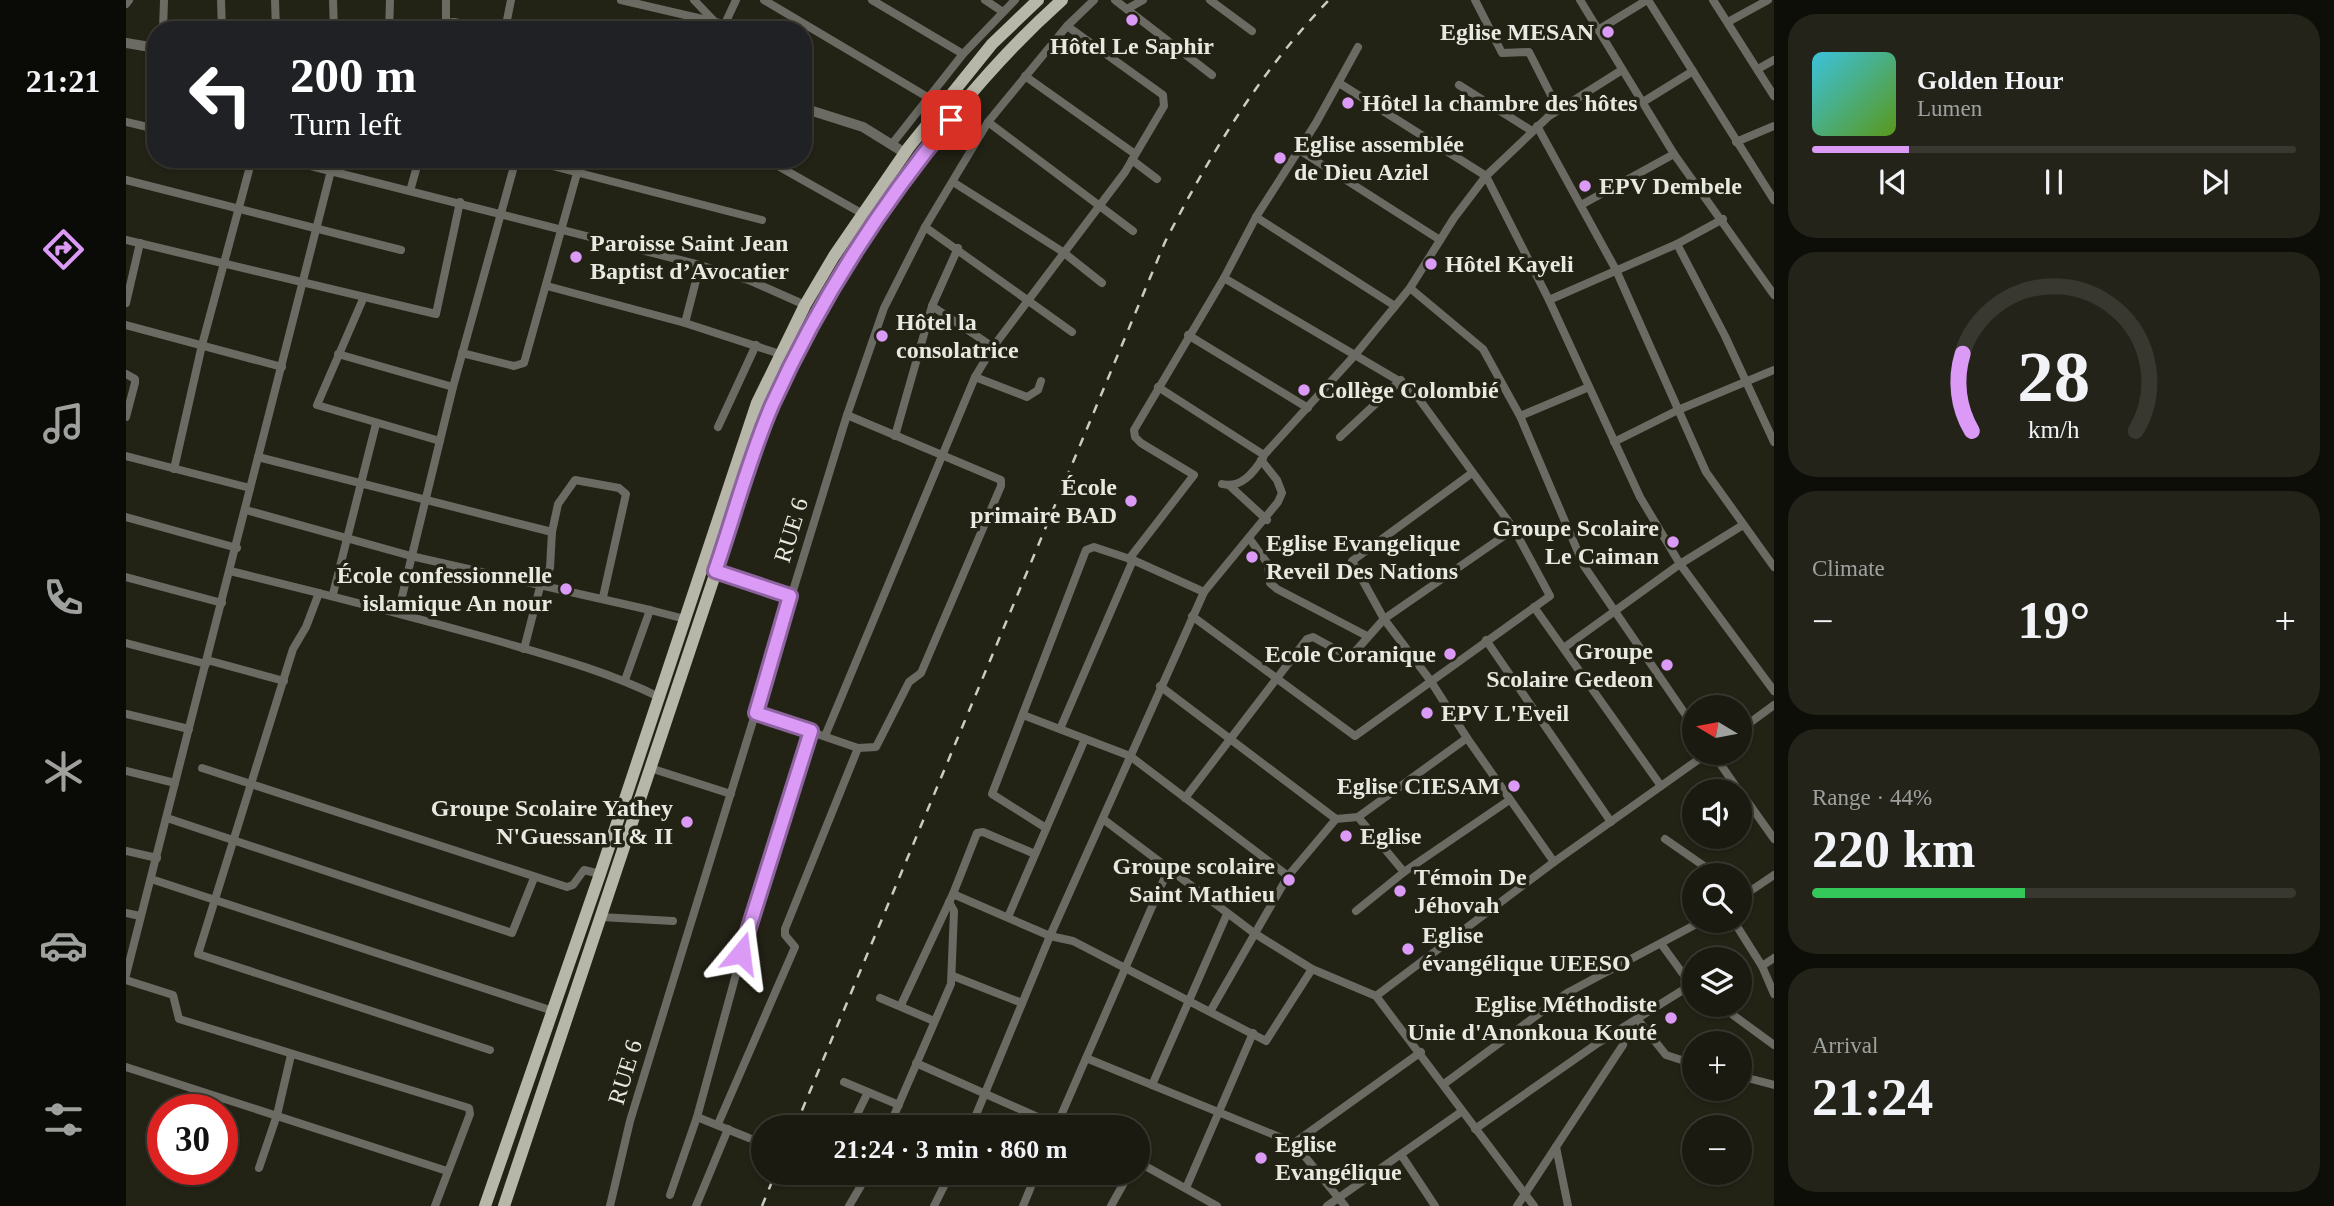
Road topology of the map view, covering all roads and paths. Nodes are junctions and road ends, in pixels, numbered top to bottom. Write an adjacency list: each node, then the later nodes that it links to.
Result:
1 (164, 0): 28 (street)
2 (221, 0): 29 (street)
3 (275, 0): 30 (street)
4 (333, 0): 31 (street)
5 (390, 0): 32 (street)
6 (446, 0): 33 (street)
7 (511, 0): 34 (street)
8 (621, 0): 35 (street)
9 (694, 0): 36 (street)
10 (736, 0): 37 (street)
11 (764, 0): 38 (street)
12 (872, 0): 47 (street)
13 (985, 0): 27 (street)
14 (1014, 0): 27 (street)
15 (1038, 0): 69 (main road)
16 (1062, 0): 181 (main road)
17 (1094, 0): 40 (street, RUE 6)
18 (1115, 0): 26 (street)
19 (1143, 0): 26 (street)
20 (1210, 0): 43 (street)
21 (1475, 0): 59 (street)
22 (1580, 0): 42 (street)
23 (1647, 0): 42 (street); 51 (street)
24 (1713, 0): 39 (street)
25 (1768, 0): 39 (street)
26 (1127, 9): 52 (street)
27 (1003, 12): 47 (street)
28 (163, 21)
29 (222, 21)
30 (276, 21)
31 (334, 21)
32 (389, 21)
33 (450, 21)
34 (507, 21)
35 (705, 21)
36 (717, 21)
37 (723, 21)
38 (800, 21)
39 (1728, 22): 49 (street)
40 (1066, 26): 53 (street, RUE 6); 71 (street)
41 (812, 28): 57 (street)
42 (1598, 30): 50 (street)
43 (1252, 31)
44 (126, 43): 45 (street)
45 (147, 46)
46 (1358, 47): 54 (street)
47 (963, 54): 57 (street)
48 (1774, 60): 49 (street)
49 (1758, 69): 56 (street)
50 (1622, 70): 58 (street); 59 (street)
51 (1693, 71): 58 (street); 66 (street)
52 (1212, 75)
53 (1024, 76): 62 (street, RUE 6); 71 (street)
54 (1339, 83): 68 (street); 82 (street)
55 (1459, 85): 65 (street)
56 (1774, 96)
57 (929, 97): 67 (street)
58 (1643, 102): 70 (street)
59 (1558, 109): 65 (street)
60 (812, 111): 67 (street)
61 (126, 121): 64 (street)
62 (988, 122): 85 (street, RUE 6); 89 (street)
63 (1774, 126): 66 (street)
64 (147, 127)
65 (1534, 128): 82 (street); 90 (street)
66 (1736, 142): 87 (street)
67 (892, 144): 69 (street)
68 (1299, 150): 94 (street); 102 (street)
69 (905, 153): 93 (main road)
70 (1674, 154): 90 (street); 95 (street)
71 (1134, 157): 83 (street); 89 (street)
72 (250, 168): 91 (street)
73 (320, 168): 80 (street)
74 (332, 168): 80 (street)
75 (416, 168): 86 (street)
76 (514, 168): 92 (street)
77 (557, 168): 81 (street)
78 (577, 168): 81 (street)
79 (782, 168): 93 (street)
80 (332, 171): 86 (street); 98 (street)
81 (576, 173): 96 (street); 99 (street)
82 (1486, 176): 102 (street); 119 (street)
83 (1157, 179)
84 (126, 180): 91 (street)
85 (953, 181): 97 (street, RUE 6); 107 (street)
86 (410, 191): 88 (street)
87 (1774, 201)
88 (460, 202): 92 (street); 117 (street)
89 (1098, 205): 100 (street); 107 (street)
90 (1581, 205): 110 (street)
91 (238, 209): 98 (street); 108 (street)
92 (501, 213): 99 (street); 132 (street)
93 (863, 214): 121 (main road)
94 (1255, 217): 111 (street); 123 (street)
95 (1723, 219): 104 (street); 116 (street)
96 (762, 220)
97 (925, 227): 105 (street); 147 (street, RUE 6)
98 (318, 228): 106 (street); 112 (street)
99 (561, 229): 109 (street); 114 (street)
100 (1133, 231)
101 (126, 240): 103 (street)
102 (1440, 240): 115 (street)
103 (140, 243): 108 (street); 120 (street)
104 (1678, 244): 110 (street); 141 (street)
105 (958, 248): 118 (street); 122 (street)
106 (401, 250)
107 (1063, 252): 113 (street); 118 (street)
108 (224, 262): 112 (street); 128 (street)
109 (700, 265): 121 (street); 124 (street)
110 (1616, 270): 119 (street); 146 (street)
111 (1224, 278): 127 (street); 134 (street)
112 (304, 282): 117 (street); 135 (street)
113 (1102, 283)
114 (547, 286): 124 (street); 132 (street)
115 (1410, 288): 123 (street); 148 (street)
116 (1774, 295)
117 (363, 299): 131 (street)
118 (1029, 300): 126 (street); 130 (street)
119 (1549, 300): 144 (street)
120 (126, 301)
121 (805, 305): 133 (main road)
122 (932, 306): 130 (street); 152 (street)
123 (1395, 306): 134 (street)
124 (685, 323): 129 (street)
125 (126, 325): 128 (street)
126 (1072, 332)
127 (1188, 335): 143 (street); 145 (street)
128 (202, 345): 135 (street); 161 (street)
129 (756, 345): 133 (street); 151 (street)
130 (993, 346): 138 (street)
131 (338, 354): 142 (street); 150 (street)
132 (462, 354): 142 (street)
133 (780, 354): 178 (main road)
134 (1355, 355): 139 (street); 145 (street)
135 (282, 367): 159 (street)
136 (1774, 370): 141 (street)
137 (126, 374): 149 (street)
138 (975, 377): 140 (street); 158 (street)
139 (1401, 380): 153 (street); 162 (street)
140 (1041, 381)
141 (1746, 384): 146 (street); 156 (street)
142 (453, 387): 154 (street)
143 (1158, 387): 160 (street); 176 (street)
144 (1588, 387): 148 (street); 155 (street)
145 (1308, 408): 160 (street)
146 (1678, 410): 155 (street); 169 (street)
147 (847, 415): 152 (street); 187 (street, RUE 6)
148 (1520, 416): 193 (street)
149 (126, 417)
150 (376, 424): 154 (street); 163 (street)
151 (718, 427)
152 (895, 436): 158 (street)
153 (1340, 437)
154 (440, 441): 165 (street)
155 (1614, 442): 177 (street)
156 (1774, 442)
157 (126, 456): 161 (street)
158 (940, 456): 219 (street); 223 (street)
159 (258, 457): 163 (street); 164 (street)
160 (1263, 458): 168 (street); 168 (street)
161 (174, 469): 164 (street)
162 (1472, 474): 170 (street); 196 (street)
163 (361, 483): 165 (street); 173 (street)
164 (250, 488): 166 (street)
165 (425, 499): 171 (street); 175 (street)
166 (246, 510): 173 (street); 174 (street)
167 (126, 517): 174 (street)
168 (1266, 520): 172 (street)
169 (1743, 525): 177 (street); 179 (street)
170 (1514, 529): 190 (street); 196 (street)
171 (552, 532): 183 (street); 188 (street)
172 (1250, 538): 184 (street); 197 (street)
173 (347, 539): 175 (street); 186 (street)
174 (237, 548): 180 (street)
175 (411, 556): 183 (street); 192 (street)
176 (1131, 559): 184 (street); 214 (street); 217 (street)
177 (1680, 564): 193 (street); 208 (street)
178 (702, 567): 181 (street); 195 (main road)
179 (1774, 567)
180 (230, 571): 185 (street); 189 (street)
181 (715, 571): 187 (street); 227 (main road)
182 (126, 577): 189 (street)
183 (540, 587): 188 (street); 201 (street)
184 (1204, 592): 194 (street)
185 (320, 593): 186 (street); 206 (street)
186 (333, 594): 192 (street)
187 (790, 596): 212 (street, RUE 6)
188 (603, 597): 191 (street)
189 (222, 603): 202 (street)
190 (1534, 607): 198 (street); 200 (street)
191 (650, 610): 195 (street); 203 (street)
192 (398, 612): 201 (street)
193 (1615, 613): 200 (street); 211 (street)
194 (1192, 617): 204 (street); 207 (street)
195 (685, 619): 209 (main road)
196 (1384, 619): 197 (street); 205 (street)
197 (1367, 636): 204 (street)
198 (1486, 640): 205 (street); 240 (street)
199 (126, 643): 202 (street)
200 (1565, 647): 231 (street)
201 (524, 649): 203 (street)
202 (206, 662): 206 (street); 216 (street)
203 (625, 680): 209 (street)
204 (1276, 680): 205 (street); 220 (street)
205 (1430, 680): 221 (street)
206 (284, 681): 230 (street)
207 (1160, 686): 220 (street); 224 (street)
208 (1774, 691)
209 (659, 697): 252 (main road)
210 (1774, 705): 215 (street)
211 (1682, 710)
212 (756, 713): 218 (street); 232 (street, RUE 6)
213 (126, 714): 216 (street)
214 (1023, 715): 217 (street); 241 (street)
215 (1752, 721)
216 (189, 729): 229 (street)
217 (1060, 729): 222 (street)
218 (811, 731): 219 (street); 318 (street)
219 (825, 737): 223 (street)
220 (1229, 737): 233 (street); 239 (street)
221 (1467, 738): 234 (street); 236 (street)
222 (1085, 739): 224 (street); 241 (street)
223 (858, 748): 319 (street)
224 (1130, 757): 233 (street); 238 (street)
225 (1691, 765): 231 (street)
226 (202, 768): 230 (street)
227 (650, 768): 232 (street); 265 (main road)
228 (126, 771): 229 (street)
229 (175, 783): 237 (street)
230 (252, 783): 244 (street); 255 (street)
231 (1661, 786): 240 (street)
232 (731, 794): 341 (street, RUE 6)
233 (1185, 798): 254 (street)
234 (1508, 801): 248 (street); 251 (street)
235 (1752, 809): 243 (street)
236 (1357, 817): 239 (street); 251 (street)
237 (167, 818): 244 (street); 247 (street)
238 (1103, 819): 250 (street); 270 (street)
239 (1336, 819): 254 (street)
240 (1611, 821): 248 (street)
241 (1046, 828): 246 (street)
242 (1665, 839): 249 (street)
243 (1774, 839)
244 (235, 840): 255 (street); 258 (street)
245 (126, 851): 247 (street)
246 (1035, 854): 259 (street); 264 (street)
247 (157, 858): 256 (street)
248 (1554, 862): 282 (street)
249 (1700, 863)
250 (1168, 870): 262 (street); 274 (street)
251 (1404, 872): 260 (street)
252 (600, 874): 255 (street); 288 (main road)
253 (1774, 875): 257 (street)
254 (1288, 876): 267 (street)
255 (534, 878)
256 (151, 879): 258 (street); 263 (street)
257 (1752, 888)
258 (216, 898): 288 (street); 295 (street)
259 (951, 898): 264 (street); 278 (street); 286 (street)
260 (1356, 911)
261 (126, 913): 263 (street)
262 (1227, 914): 267 (street); 284 (street)
263 (140, 916): 277 (street)
264 (1008, 916): 270 (street)
265 (601, 917): 266 (street); 340 (main road)
266 (673, 921)
267 (1254, 933): 275 (street); 287 (street)
268 (1682, 933): 271 (street)
269 (1741, 933): 273 (street)
270 (1050, 936): 274 (street); 285 (street)
271 (1662, 945): 276 (street); 304 (street)
272 (1774, 958): 273 (street)
273 (1762, 966): 281 (street)
274 (1126, 968): 284 (street); 298 (street)
275 (1312, 969): 282 (street); 293 (street)
276 (1682, 972)
277 (126, 975)
278 (953, 976): 285 (street); 291 (street)
279 (126, 980): 297 (street)
280 (1682, 992): 290 (street)
281 (1774, 994)
282 (1376, 996): 296 (street)
283 (880, 998): 286 (street)
284 (1189, 998): 287 (street); 305 (street)
285 (1022, 1003): 308 (street)
286 (901, 1005): 291 (street)
287 (1211, 1010): 293 (street)
288 (552, 1011): 339 (main road)
289 (1736, 1017): 294 (street)
290 (1638, 1020): 292 (street); 299 (street)
291 (934, 1021): 300 (street)
292 (1626, 1027): 321 (street); 324 (street)
293 (1253, 1033): 310 (street)
294 (1774, 1045)
295 (490, 1050)
296 (1421, 1052): 304 (street); 323 (street)
297 (291, 1055): 312 (street); 328 (street)
298 (1086, 1058): 305 (street); 317 (street)
299 (1682, 1060)
300 (916, 1063): 308 (street); 309 (street)
301 (126, 1067): 312 (street)
302 (1752, 1079): 306 (street)
303 (844, 1082): 307 (street)
304 (1444, 1084): 311 (street)
305 (1152, 1085): 310 (street)
306 (1774, 1085)
307 (868, 1092): 309 (street); 313 (street)
308 (985, 1094): 315 (street); 316 (street)
309 (899, 1105): 314 (street)
310 (1221, 1112): 323 (street); 333 (street)
311 (1461, 1112): 321 (street); 325 (street)
312 (277, 1115): 326 (street); 328 (street)
313 (857, 1115)
314 (894, 1115)
315 (976, 1115)
316 (1033, 1115)
317 (1063, 1115)
318 (696, 1117): 319 (street); 334 (street)
319 (718, 1124): 320 (street)
320 (729, 1129): 322 (street); 342 (street)
321 (1475, 1129): 336 (street)
322 (749, 1138)
323 (1294, 1143): 337 (street)
324 (1556, 1147): 336 (street); 354 (street)
325 (1402, 1156): 337 (street); 351 (street)
326 (259, 1168)
327 (1150, 1168): 333 (street)
328 (447, 1171): 338 (street)
329 (861, 1185): 343 (street)
330 (944, 1185): 344 (street)
331 (1032, 1185): 345 (street)
332 (1123, 1185): 346 (street)
333 (1186, 1188): 335 (street)
334 (670, 1195)
335 (1198, 1195): 347 (street); 348 (street)
336 (1523, 1195): 352 (street); 353 (street)
337 (1339, 1197): 349 (street); 350 (street)
338 (435, 1206)
339 (485, 1206)
340 (504, 1206)
341 (610, 1206)
342 (696, 1206)
343 (849, 1206)
344 (934, 1206)
345 (1023, 1206)
346 (1111, 1206)
347 (1192, 1206)
348 (1217, 1206)
349 (1327, 1206)
350 (1345, 1206)
351 (1434, 1206)
352 (1517, 1206)
353 (1534, 1206)
354 (1568, 1206)

